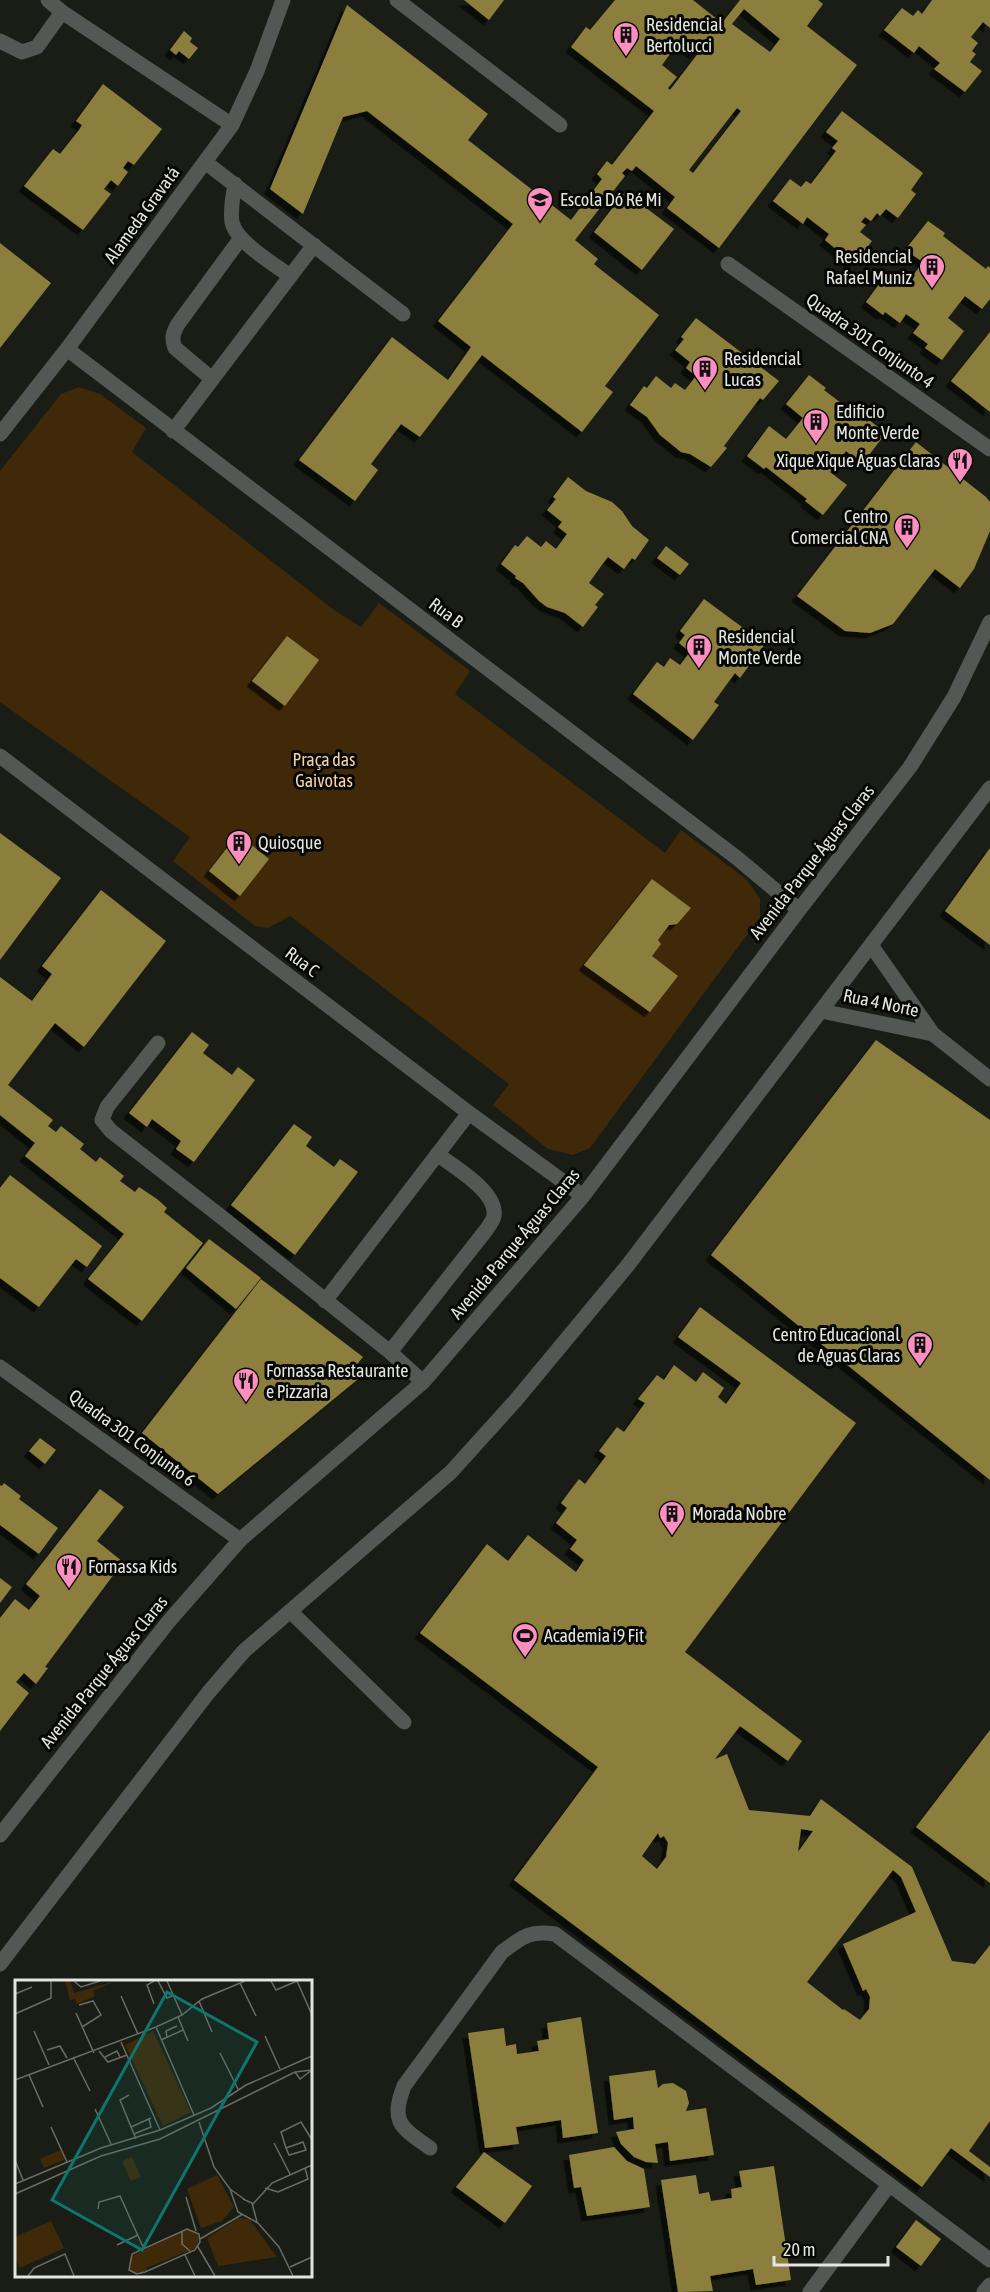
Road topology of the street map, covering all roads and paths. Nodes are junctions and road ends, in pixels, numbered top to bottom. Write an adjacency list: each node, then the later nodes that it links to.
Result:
1 (48, 0): 4 (street)
2 (283, 0): 6 (street, Alameda Gravatá)
3 (397, 0): 7 (street)
4 (62, 12): 5 (street); 6 (street)
5 (0, 41)
6 (232, 125): 8 (street, Alameda Gravatá)
7 (560, 125)
8 (205, 162): 9 (street); 15 (street, Alameda Gravatá)
9 (235, 184): 10 (street); 11 (street)
10 (241, 238): 13 (street); 16 (street)
11 (314, 245): 13 (street); 14 (street)
12 (728, 264): 19 (street, Quadra 301 Conjunto 4)
13 (290, 276): 16 (street)
14 (403, 314)
15 (67, 349): 17 (street, Rua B); 18 (street, Alameda Gravatá)
16 (212, 379): 17 (street)
17 (173, 430): 23 (street, Rua B)
18 (0, 434)
19 (990, 449)
20 (990, 622): 23 (street, Avenida Parque Águas Claras)
21 (0, 756): 29 (street, Rua C)
22 (990, 788): 24 (street)
23 (799, 910): 31 (street, Avenida Parque Águas Claras)
24 (871, 945): 25 (street); 26 (street, Rua 4 Norte)
25 (821, 1011): 26 (street, Rua 4 Norte); 37 (street)
26 (933, 1034): 28 (street, Rua 4 Norte)
27 (158, 1043): 32 (street)
28 (990, 1079)
29 (469, 1113): 30 (street); 31 (street, Rua C)
30 (437, 1154): 32 (street); 33 (street)
31 (583, 1196): 35 (street, Avenida Parque Águas Claras)
32 (325, 1301): 33 (street)
33 (390, 1352): 35 (street)
34 (0, 1367): 36 (street, Quadra 301 Conjunto 6)
35 (423, 1382): 36 (street, Avenida Parque Águas Claras)
36 (240, 1540): 39 (street, Avenida Parque Águas Claras)
37 (290, 1611): 38 (street); 40 (street)
38 (404, 1722)
39 (0, 1835)
40 (0, 1964)
41 (430, 2148): 42 (street)
42 (890, 2185): 43 (street); 45 (street)
43 (990, 2260)
44 (990, 2285): 46 (street)
45 (810, 2292)
46 (984, 2292)

